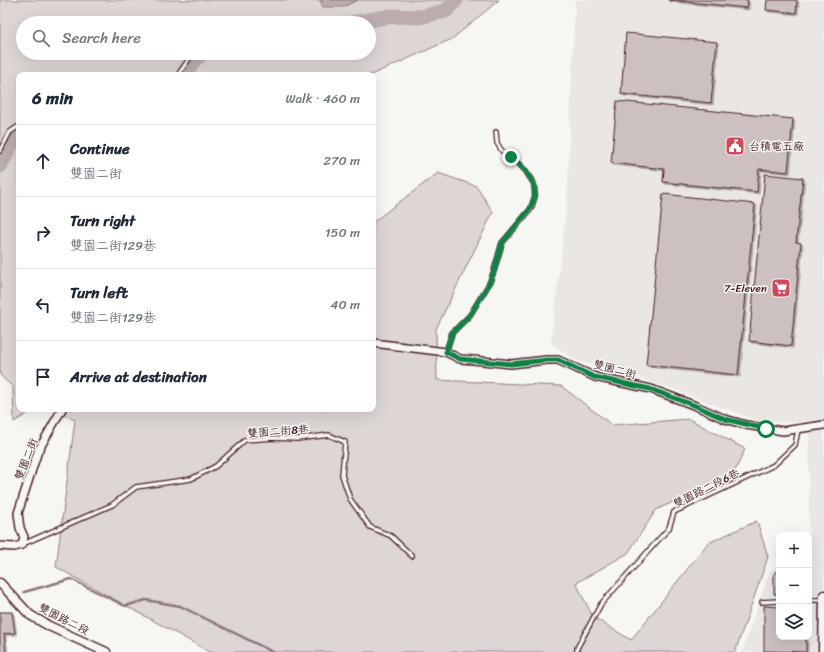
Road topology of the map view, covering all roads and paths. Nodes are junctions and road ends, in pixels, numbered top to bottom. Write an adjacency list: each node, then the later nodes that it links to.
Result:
1 (188, 60): 2 (lane)
2 (180, 72)
3 (16, 128): 5 (lane)
4 (496, 132): 7 (lane)
5 (0, 151)
6 (376, 343): 7 (street, 雙園二街)
7 (446, 352): 10 (street, 雙園二街)
8 (60, 412): 11 (street, 雙園二街)
9 (824, 425): 10 (street, 雙園二街)
10 (798, 430): 21 (lane, 雙園路二段6巷)
11 (22, 545): 12 (street); 13 (lane, 雙園二街8巷)
12 (0, 546)
13 (412, 556)
14 (0, 583): 20 (street, 雙園路二段)
15 (824, 595): 17 (street)
16 (812, 600): 17 (lane)
17 (824, 600): 22 (street)
18 (776, 601): 19 (lane)
19 (762, 602)
20 (106, 652)
21 (576, 652)
22 (823, 652)

